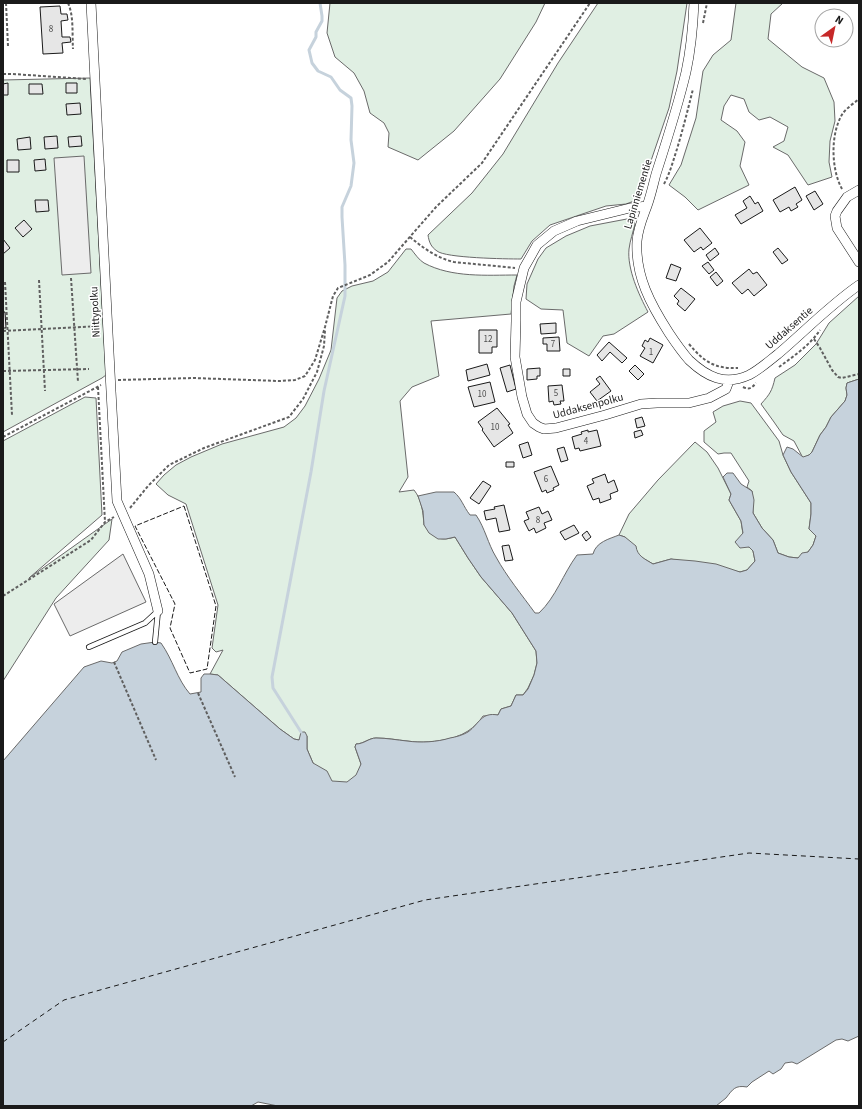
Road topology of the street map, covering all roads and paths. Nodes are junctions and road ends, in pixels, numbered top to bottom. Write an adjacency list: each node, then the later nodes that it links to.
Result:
1 (6, 3): 8 (path)
2 (68, 3): 9 (path)
3 (91, 3): 11 (street, Niittypolku)
4 (590, 3): 18 (path)
5 (694, 3): 17 (street, Lapinniementie)
6 (707, 3): 7 (path)
7 (703, 27)
8 (8, 46)
9 (73, 49)
10 (3, 74): 11 (path)
11 (95, 80): 25 (street, Niittypolku)
12 (693, 87): 14 (path)
13 (859, 98): 16 (path)
14 (663, 186)
15 (859, 190): 16 (street)
16 (847, 197): 19 (street)
17 (647, 206): 20 (street, Uddaksenpolku); 41 (street, Lapinniementie)
18 (410, 237): 20 (path); 27 (path)
19 (859, 262)
20 (524, 268): 41 (street, Uddaksenpolku)
21 (71, 278): 26 (path)
22 (39, 280): 28 (path)
23 (5, 282): 30 (path)
24 (859, 285): 39 (street, Uddaksentie)
25 (108, 326): 26 (path); 40 (street, Niittypolku)
26 (75, 327): 28 (path); 34 (path)
27 (325, 327): 40 (path); 47 (path)
28 (41, 328): 30 (path); 35 (path)
29 (3, 330): 30 (path)
30 (8, 330): 37 (path)
31 (685, 338): 39 (path)
32 (814, 339): 38 (path)
33 (89, 368): 34 (path)
34 (77, 369): 35 (path); 42 (path)
35 (43, 370): 37 (path); 44 (path)
36 (3, 371): 37 (path)
37 (10, 371): 45 (path)
38 (859, 374)
39 (749, 375): 41 (street, Uddaksentie); 43 (path)
40 (110, 380): 47 (street, Niittypolku)
41 (729, 381)
42 (78, 382)
43 (757, 382)
44 (45, 391)
45 (12, 415)
46 (3, 436): 48 (path)
47 (122, 514): 48 (path); 50 (street, Niittypolku)
48 (105, 522): 49 (path)
49 (3, 596)
50 (158, 611): 51 (lane); 52 (lane)
51 (154, 642)
52 (89, 647)
53 (114, 662): 55 (path)
54 (198, 693): 56 (path)
55 (156, 760)
56 (235, 777)

